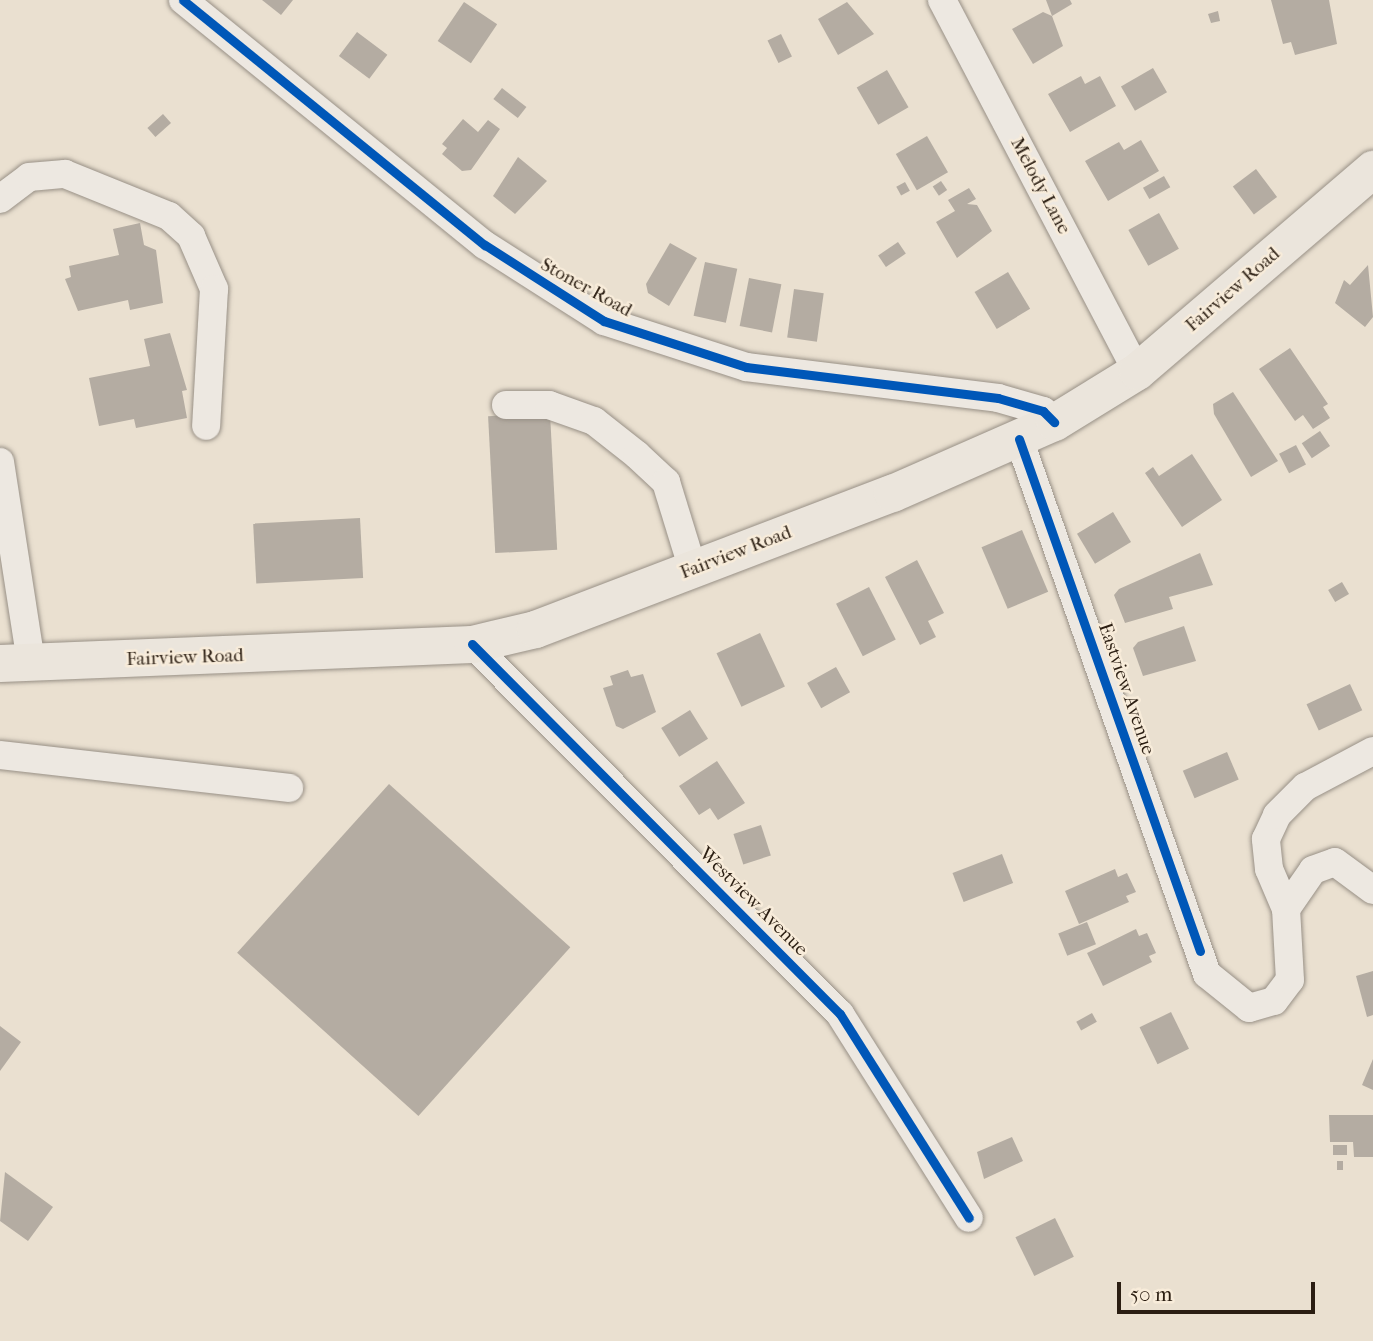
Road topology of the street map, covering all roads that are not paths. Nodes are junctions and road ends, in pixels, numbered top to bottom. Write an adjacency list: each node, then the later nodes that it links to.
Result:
1 (183, 0): 7 (street, Stoner Road)
2 (942, 0): 5 (street, Melody Lane)
3 (1373, 169): 5 (main road, Fairview Road)
4 (0, 199): 8 (street)
5 (1137, 371): 7 (main road, Fairview Road)
6 (506, 405): 11 (street)
7 (1054, 422): 9 (main road, Fairview Road)
8 (206, 426)
9 (1019, 439): 11 (main road, Fairview Road); 18 (street, Eastview Avenue)
10 (0, 462): 13 (street)
11 (693, 570): 12 (main road, Fairview Road)
12 (472, 643): 13 (main road, Fairview Road); 19 (street, Westview Avenue)
13 (16, 663)
14 (1373, 751): 18 (street)
15 (0, 755): 16 (street)
16 (289, 788)
17 (1373, 890): 18 (street)
18 (1286, 909)
19 (969, 1217)

